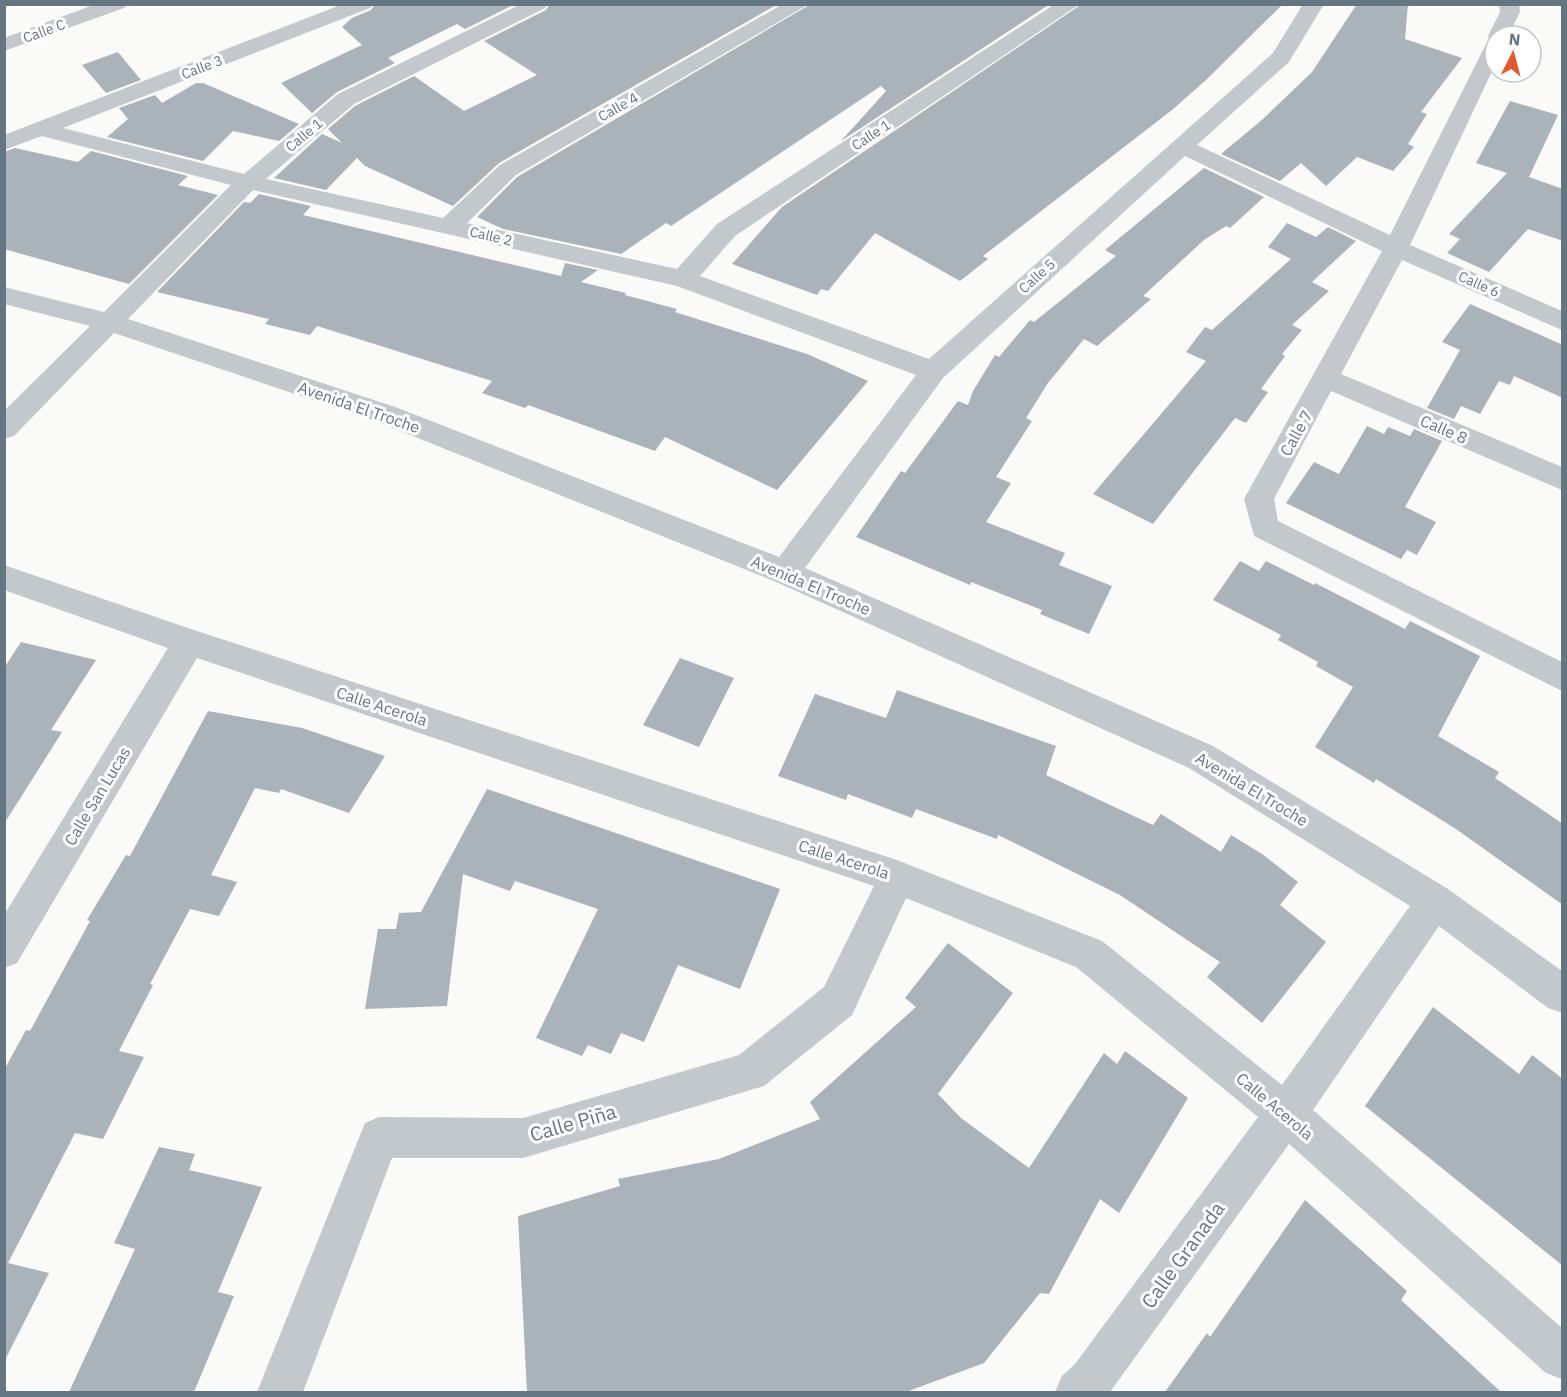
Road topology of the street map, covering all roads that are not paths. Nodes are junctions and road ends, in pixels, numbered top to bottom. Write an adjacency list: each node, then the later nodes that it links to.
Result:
1 (117, 4): 9 (street, Calle C)
2 (363, 4): 11 (street, Calle 3)
3 (538, 4): 14 (street, Calle 1)
4 (799, 4): 15 (street, Calle 4)
5 (1070, 4): 17 (street, Calle 1)
6 (1314, 4): 13 (street, Calle 5)
7 (1509, 4): 8 (street)
8 (1504, 24)
9 (4, 45)
10 (1483, 68): 16 (street, Calle 7)
11 (41, 129): 12 (street, Calle 3); 14 (street, Calle 2)
12 (4, 143)
13 (1181, 146): 16 (street, Calle 6); 21 (street, Calle 5)
14 (248, 182): 15 (street, Calle 2); 20 (street, Calle 1)
15 (449, 226): 17 (street, Calle 2)
16 (1396, 248): 19 (street, Calle 6); 22 (street, Calle 7)
17 (683, 279): 21 (street, Calle 2)
18 (4, 294): 20 (street, Avenida El Troche)
19 (1563, 321)
20 (111, 323): 23 (street, Calle 1); 25 (street, Avenida El Troche)
21 (933, 371): 25 (street, Calle 5)
22 (1326, 378): 24 (street, Calle 8); 28 (street, Calle 7)
23 (4, 429)
24 (1563, 479)
25 (785, 572): 30 (street, Avenida El Troche)
26 (4, 577): 27 (street, Calle Acerola)
27 (189, 642): 29 (street, Calle Acerola); 31 (street, Calle San Lucas)
28 (1563, 677)
29 (897, 877): 33 (street, Calle Acerola); 35 (street, Calle Piña)
30 (1435, 902): 32 (street, Avenida El Troche); 33 (street, Calle Granada)
31 (4, 950)
32 (1563, 994)
33 (1286, 1114): 34 (street, Calle Acerola); 36 (street, Calle Granada)
34 (1563, 1357)
35 (279, 1392)
36 (1078, 1392)

